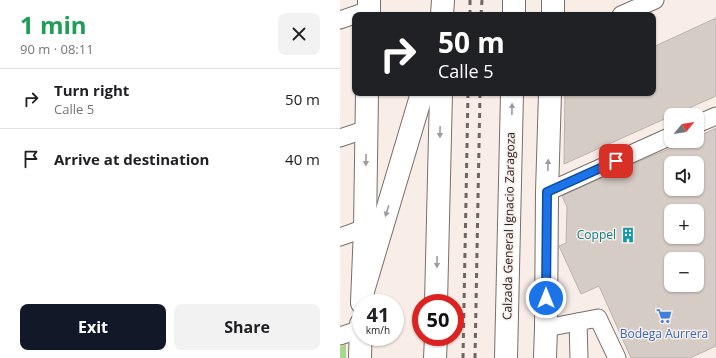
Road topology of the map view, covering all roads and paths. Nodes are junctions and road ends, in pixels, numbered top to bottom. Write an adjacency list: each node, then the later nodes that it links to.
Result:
1 (514, 0): 6 (main road)
2 (553, 0): 7 (main road)
3 (655, 0): 8 (street)
4 (369, 8): 5 (street)
5 (359, 12)
6 (514, 12)
7 (553, 12)
8 (628, 12)
9 (352, 15): 10 (street)
10 (340, 20)
11 (367, 96): 18 (main road)
12 (421, 96): 25 (main road, one-way to 25)
13 (440, 96): 26 (main road, one-way to 26)
14 (512, 96): 35 (main road, Calzada General Ignacio Zaragoza, one-way to 14)
15 (550, 96): 21 (main road, one-way to 15)
16 (716, 116): 17 (street)
17 (704, 121)
18 (367, 129): 19 (street); 22 (main road, one-way to 22)
19 (340, 138)
20 (664, 139): 21 (street)
21 (547, 192): 28 (main road)
22 (365, 228): 23 (street); 24 (main road)
23 (340, 237)
24 (363, 294)
25 (364, 294)
26 (436, 294)
27 (578, 322): 28 (street); 37 (street); 38 (street)
28 (546, 328): 36 (main road)
29 (352, 332): 30 (street)
30 (340, 336)
31 (360, 346): 33 (main road)
32 (436, 346): 34 (main road)
33 (360, 358)
34 (435, 358)
35 (506, 358)
36 (545, 358)
37 (579, 358)
38 (616, 358)

